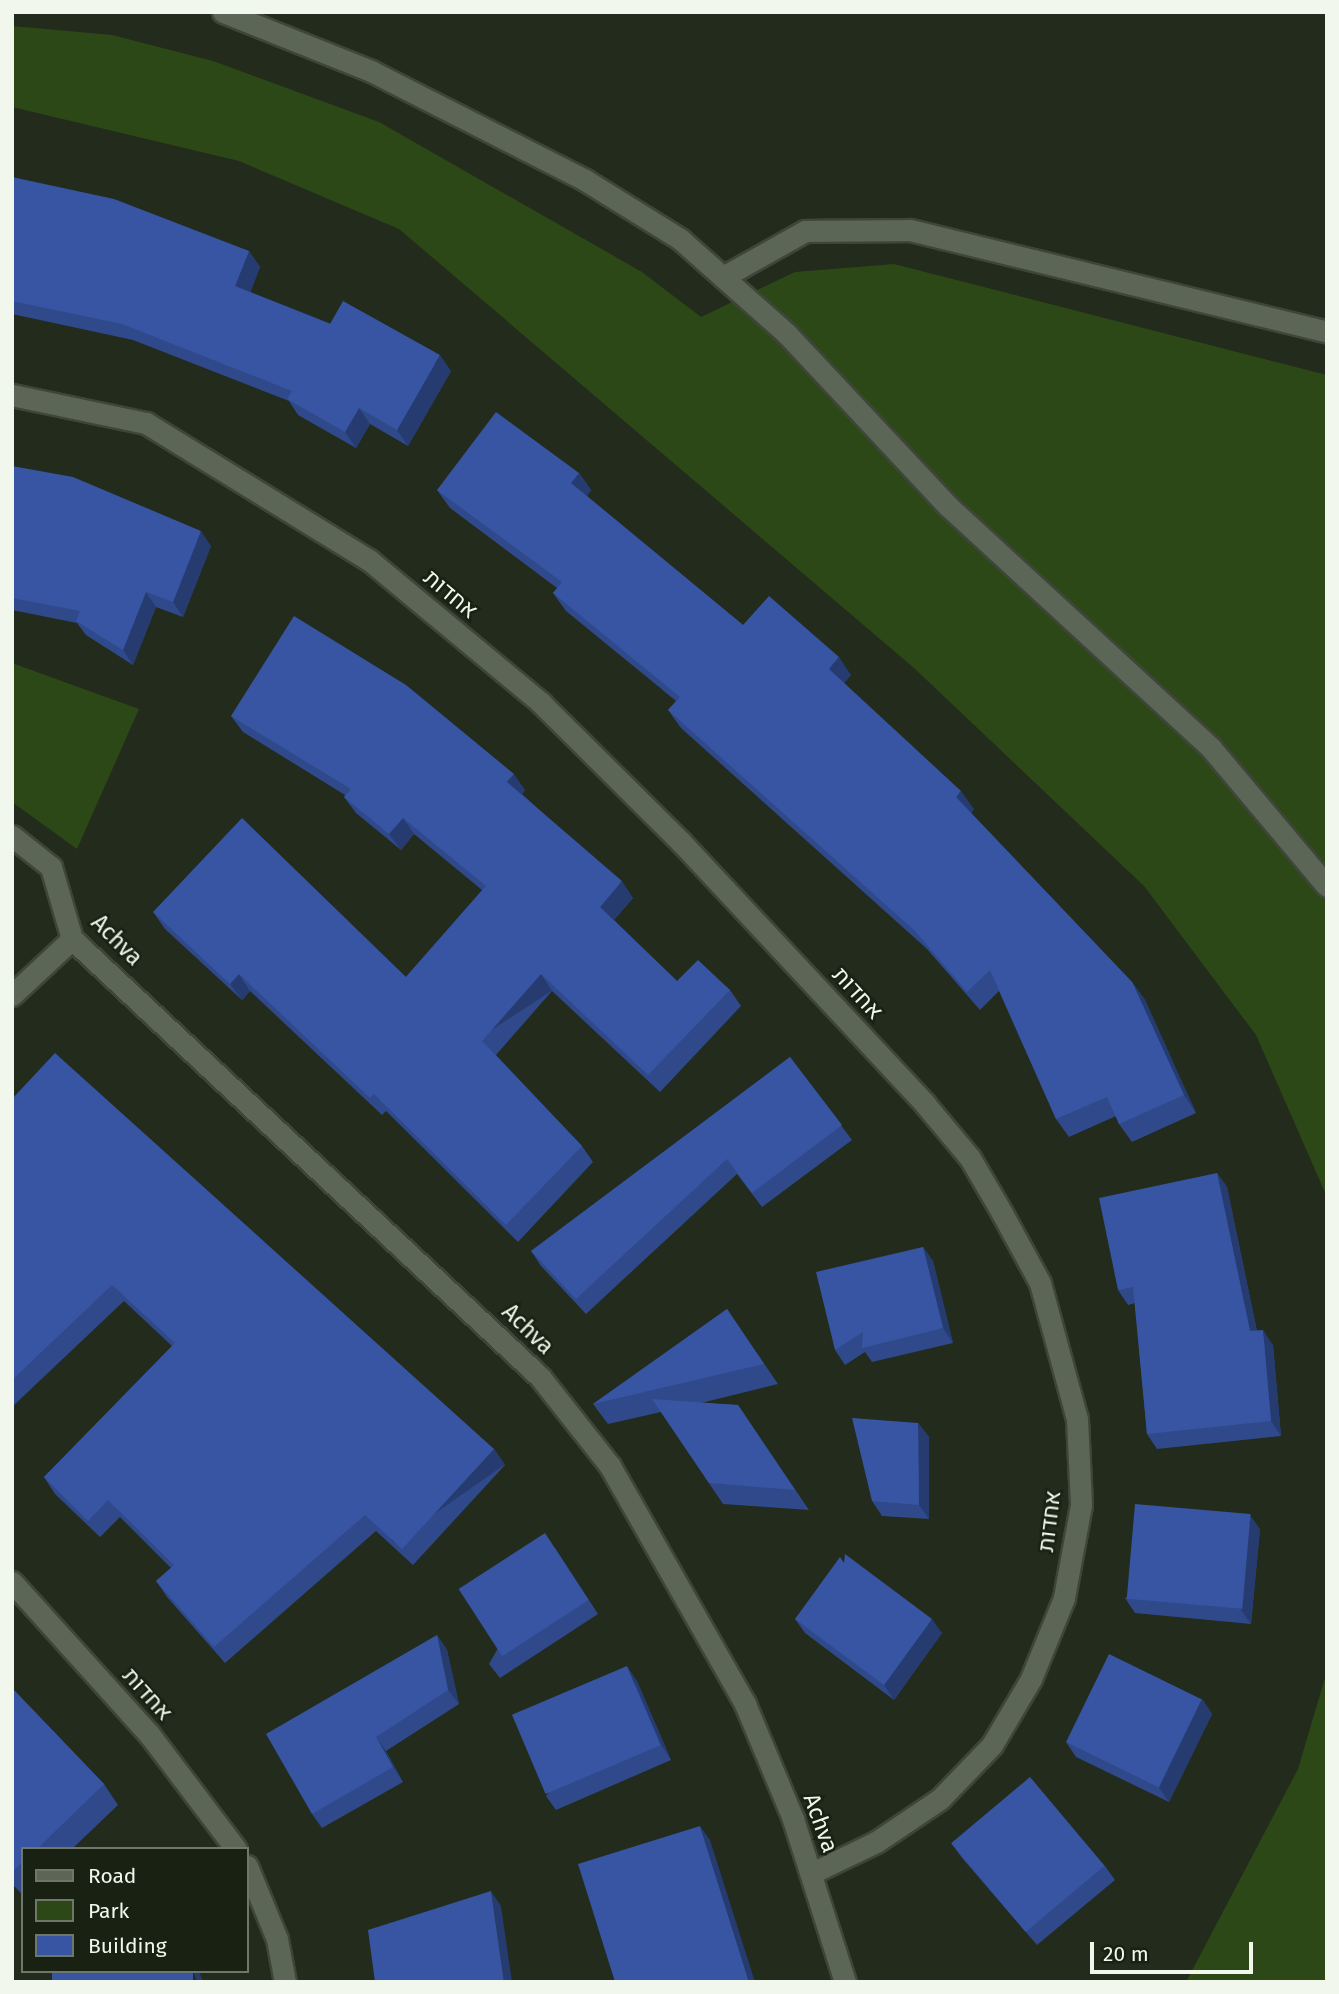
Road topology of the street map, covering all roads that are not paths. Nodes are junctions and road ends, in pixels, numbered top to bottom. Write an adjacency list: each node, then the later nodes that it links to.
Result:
1 (223, 12): 2 (street)
2 (723, 278): 3 (street); 6 (street)
3 (1327, 332)
4 (12, 395): 12 (street, אחדות)
5 (12, 836): 7 (street, Achva)
6 (1327, 886)
7 (72, 939): 8 (street); 12 (street, Achva)
8 (12, 995)
9 (12, 1582): 10 (street, אחדות)
10 (235, 1847)
11 (248, 1868): 13 (street)
12 (812, 1873): 14 (street, Achva)
13 (285, 1982)
14 (845, 1982)

